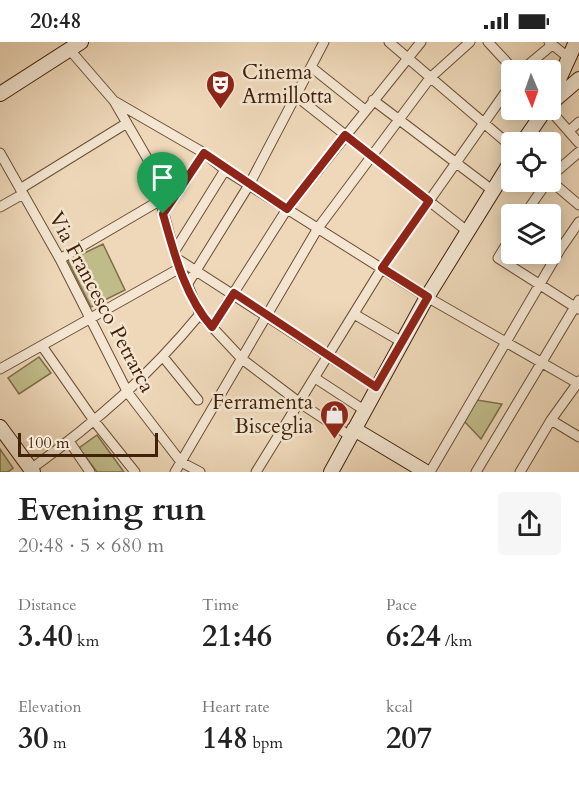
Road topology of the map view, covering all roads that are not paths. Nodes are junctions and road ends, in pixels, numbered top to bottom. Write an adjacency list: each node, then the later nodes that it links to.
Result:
1 (324, 42): 13 (street)
2 (389, 42): 9 (street)
3 (421, 42): 9 (street)
4 (470, 42): 15 (street)
5 (488, 42): 11 (street)
6 (576, 42): 10 (main road)
7 (550, 44): 10 (street); 12 (street)
8 (75, 46): 17 (main road); 22 (street)
9 (407, 57): 15 (street); 21 (street)
10 (569, 57): 14 (main road)
11 (505, 60)
12 (533, 60)
13 (311, 67): 19 (street); 23 (street)
14 (561, 75)
15 (430, 78): 24 (street); 28 (street)
16 (579, 79): 18 (main road)
17 (0, 94)
18 (561, 95)
19 (296, 96): 30 (street); 41 (street)
20 (501, 99): 28 (street)
21 (373, 100): 23 (street); 24 (street)
22 (114, 101): 27 (street); 35 (street)
23 (365, 110): 30 (street)
24 (399, 120): 36 (street); 37 (street)
25 (557, 120): 29 (street)
26 (579, 122): 29 (street)
27 (127, 123): 44 (street); 45 (street)
28 (483, 124): 31 (street); 37 (street)
29 (569, 131): 32 (street)
30 (345, 135): 36 (street); 49 (street)
31 (501, 138)
32 (579, 143)
33 (579, 152): 38 (street)
34 (0, 153): 44 (street, Via Francesco Petrarca)
35 (204, 153): 39 (street); 50 (street)
36 (372, 156): 46 (street); 52 (street)
37 (456, 163): 42 (street); 46 (street)
38 (561, 168)
39 (225, 170): 41 (street); 56 (street)
40 (501, 176): 42 (main road)
41 (249, 185): 49 (street); 60 (street)
42 (492, 190): 53 (main road)
43 (561, 190): 47 (street)
44 (22, 191): 48 (street); 55 (street, Via Francesco Petrarca)
45 (159, 201): 50 (street); 55 (street)
46 (429, 201): 53 (street); 59 (street)
47 (579, 205)
48 (0, 207)
49 (287, 209): 52 (street); 63 (street)
50 (163, 214): 56 (street)
51 (579, 222): 54 (street)
52 (318, 228): 59 (street); 68 (street)
53 (467, 231): 64 (main road)
54 (561, 248)
55 (60, 259): 69 (street, Via Francesco Petrarca)
56 (177, 259): 60 (street); 61 (street); 69 (street)
57 (507, 264): 62 (street)
58 (552, 264): 62 (street)
59 (382, 268): 64 (street); 67 (street)
60 (197, 270): 61 (street); 63 (street)
61 (188, 285): 66 (street)
62 (540, 285): 65 (street); 72 (street)
63 (234, 293): 68 (street); 70 (street)
64 (428, 297): 71 (main road); 72 (street)
65 (578, 305): 77 (street)
66 (201, 314): 70 (street); 75 (street)
67 (354, 314): 71 (street); 74 (street)
68 (267, 317): 74 (street); 76 (street)
69 (90, 319): 73 (street); 82 (street, Via Francesco Petrarca)
70 (212, 327): 76 (street)
71 (402, 342): 81 (main road)
72 (506, 342): 77 (street); 101 (street)
73 (42, 346): 78 (street); 87 (street)
74 (328, 357): 79 (street); 81 (street)
75 (164, 358): 82 (street); 83 (street)
76 (242, 360): 84 (street); 92 (street)
77 (541, 362): 80 (street); 102 (street)
78 (0, 369)
79 (315, 378): 84 (street); 85 (street)
80 (578, 383): 86 (street)
81 (376, 387): 85 (main road)
82 (128, 393): 87 (street); 92 (street, Via Francesco Petrarca)
83 (198, 400)
84 (300, 404): 89 (street); 99 (street)
85 (364, 410): 89 (main road)
86 (550, 420): 90 (street); 94 (street)
87 (95, 422): 91 (street); 96 (street)
88 (0, 427): 93 (main road)
89 (352, 432): 100 (main road); 101 (main road)
90 (579, 437)
91 (69, 441): 93 (street); 95 (street)
92 (181, 462): 97 (street); 98 (street)
93 (32, 471)
94 (523, 471)
95 (90, 472)
96 (135, 472)
97 (175, 472)
98 (200, 472)
99 (256, 472)
100 (331, 472)
101 (428, 472)
102 (476, 472)

